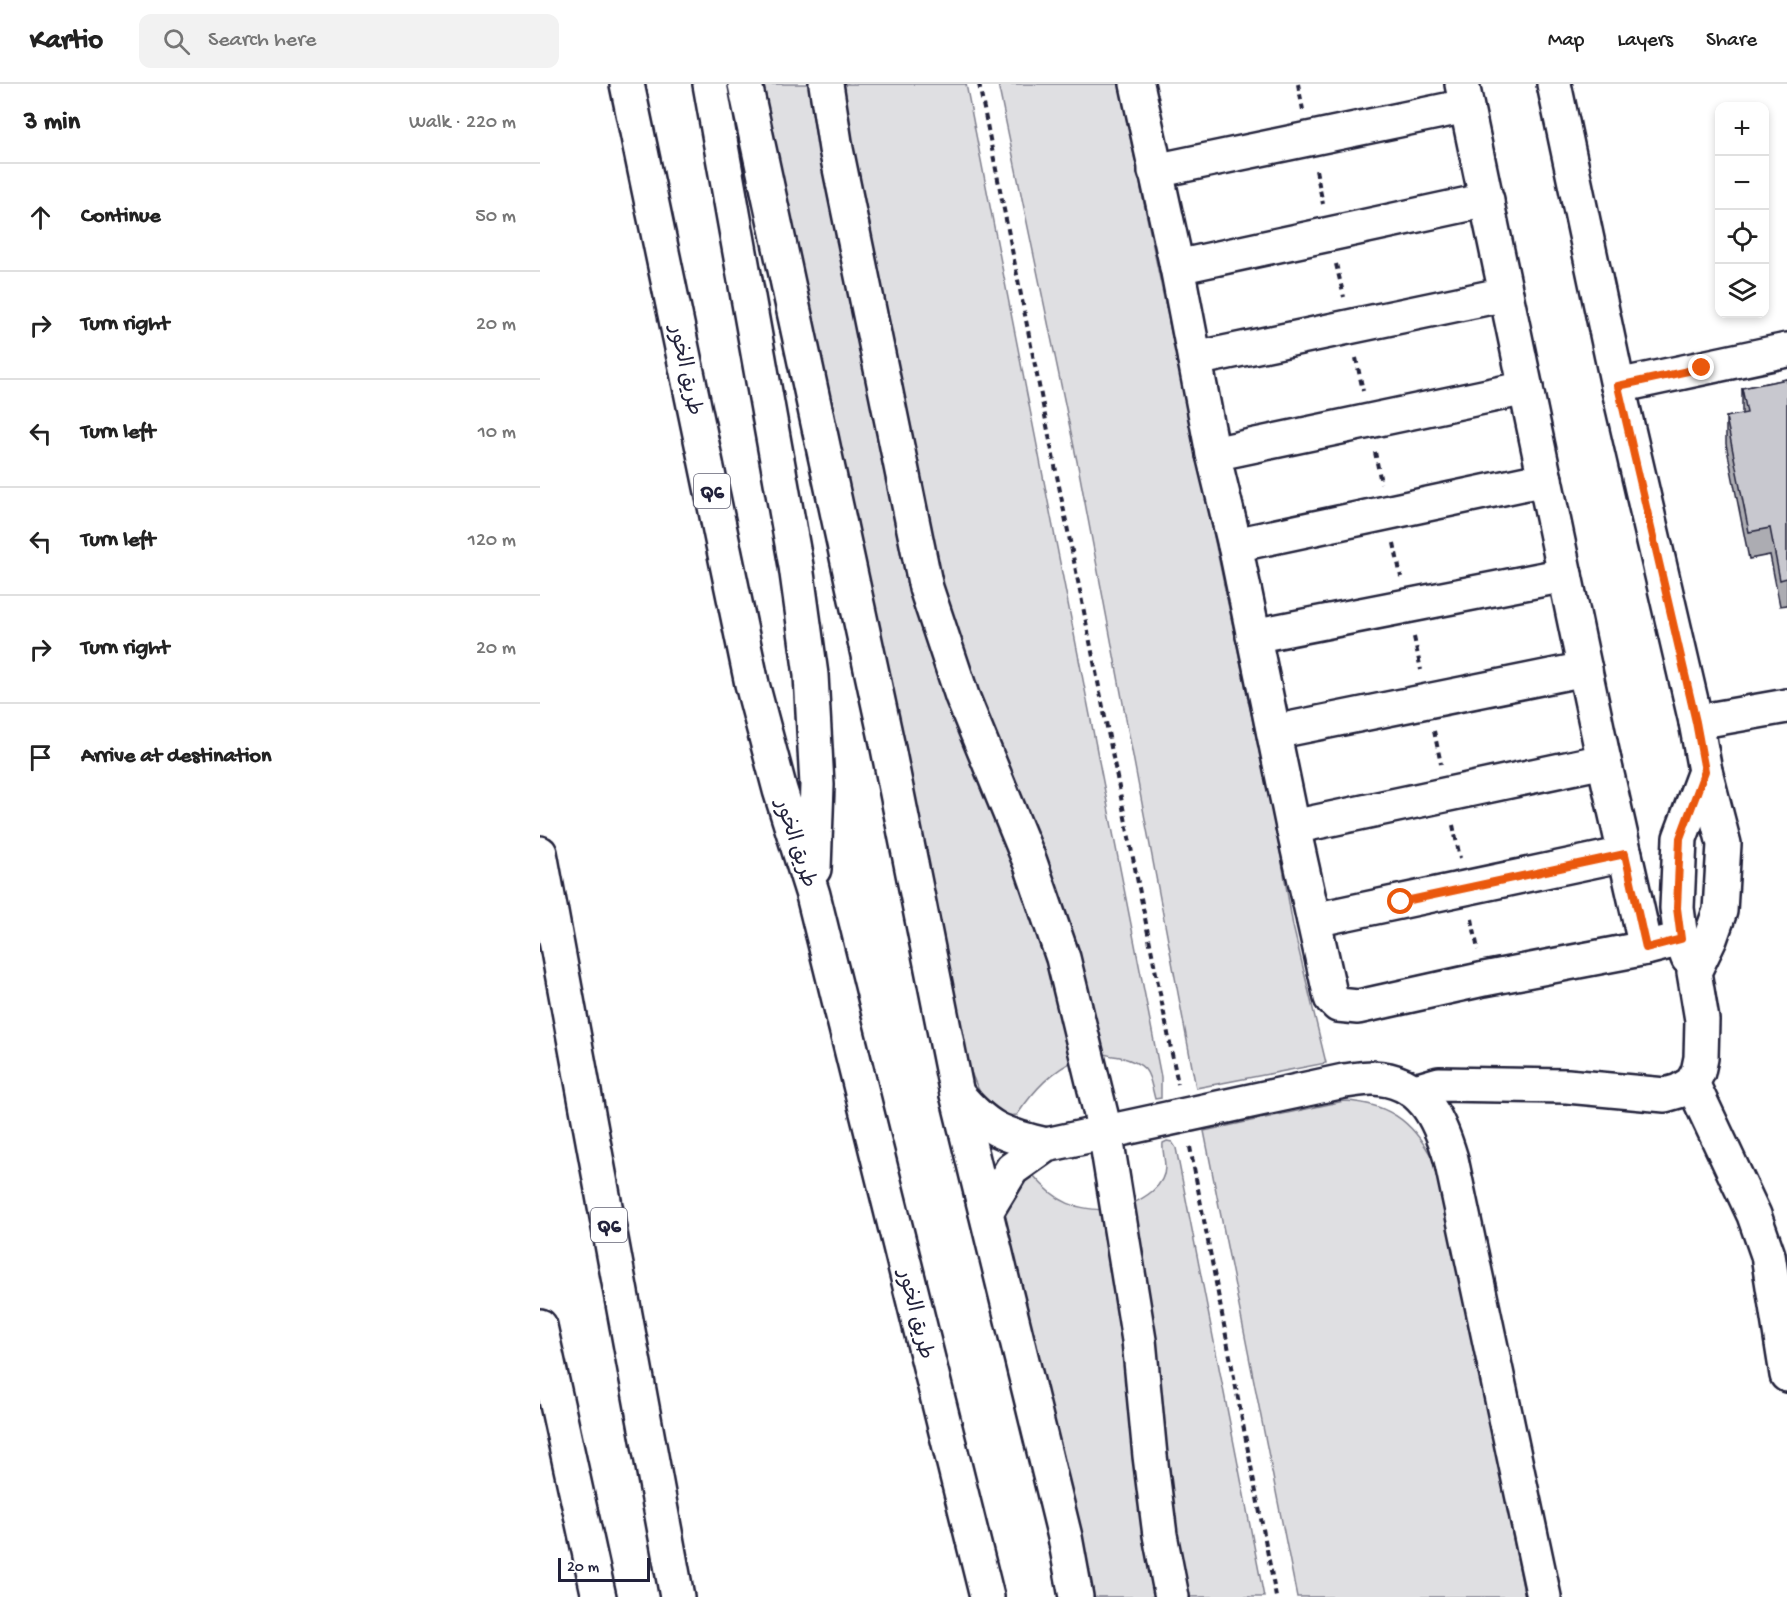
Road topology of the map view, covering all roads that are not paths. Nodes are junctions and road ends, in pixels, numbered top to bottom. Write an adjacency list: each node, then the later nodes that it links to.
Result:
1 (627, 84): 30 (main road, طريق الخور / Q6)
2 (710, 84): 30 (main road)
3 (745, 84): 37 (main road)
4 (826, 84): 38 (main road)
5 (1137, 84): 8 (main road)
6 (1554, 84): 14 (main road)
7 (1464, 95): 8 (main road); 9 (main road)
8 (1155, 171): 10 (main road)
9 (1487, 200): 10 (main road); 11 (main road)
10 (1177, 267): 13 (main road)
11 (1506, 294): 13 (main road); 15 (main road)
12 (1787, 350): 14 (main road)
13 (1195, 359): 16 (main road)
14 (1618, 386): 23 (main road)
15 (1526, 388): 16 (main road); 17 (main road)
16 (1213, 454): 18 (main road)
17 (1545, 479): 18 (main road); 19 (main road)
18 (1235, 545): 20 (main road)
19 (1566, 575): 20 (main road); 21 (main road)
20 (1253, 636): 24 (main road)
21 (1585, 669): 24 (main road); 25 (main road)
22 (1787, 706): 23 (main road)
23 (1696, 722): 26 (main road)
24 (1274, 732): 27 (main road)
25 (1604, 761): 27 (main road); 29 (main road)
26 (1705, 771): 32 (main road); 34 (main road)
27 (1293, 827): 31 (main road)
28 (540, 853): 44 (main road, Q6)
29 (1625, 854): 31 (main road); 33 (main road)
30 (813, 895): 45 (main road, طريق الخور / Q6)
31 (1314, 920): 33 (main road)
32 (1681, 939): 33 (main road); 34 (main road)
33 (1646, 948)
34 (1694, 972): 35 (main road)
35 (1692, 1083): 36 (main road); 42 (main road)
36 (1415, 1091): 38 (main road); 48 (main road)
37 (957, 1094): 39 (main road); 40 (main road)
38 (1105, 1131): 39 (main road); 47 (main road)
39 (1046, 1145): 40 (main road)
40 (986, 1212): 46 (main road)
41 (540, 1326): 43 (main road)
42 (1787, 1375)
43 (599, 1597)
44 (677, 1597)
45 (987, 1597)
46 (1076, 1597)
47 (1172, 1597)
48 (1544, 1597)

